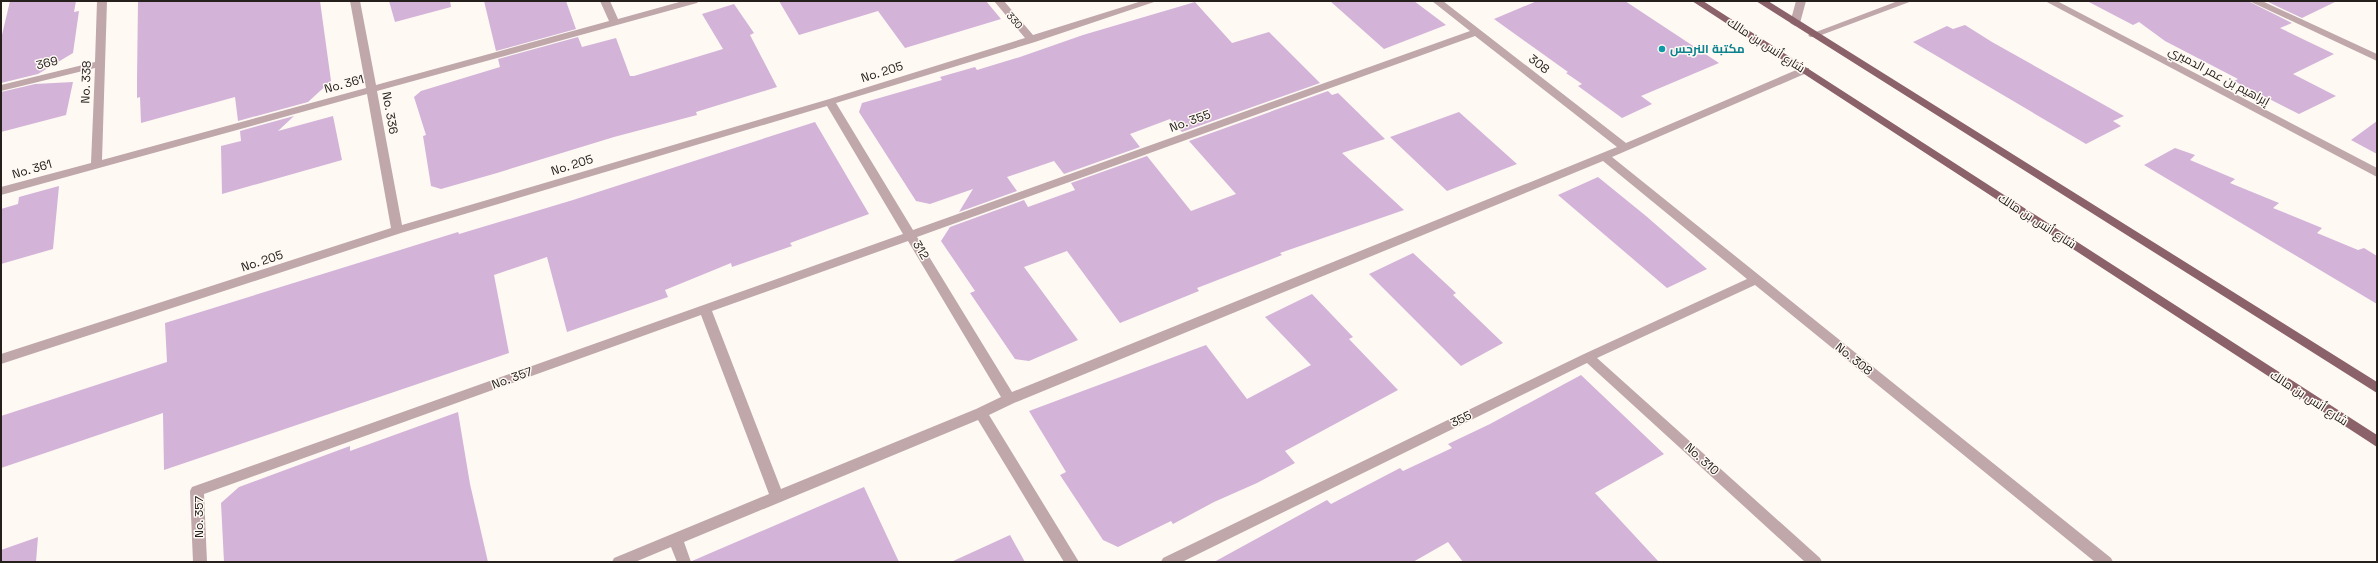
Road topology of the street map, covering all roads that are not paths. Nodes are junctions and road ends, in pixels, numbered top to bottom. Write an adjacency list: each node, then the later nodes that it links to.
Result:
1 (102, 1): 20 (street, No. 338)
2 (355, 1): 23 (street, No. 336)
3 (605, 1): 14 (street)
4 (694, 1): 14 (street, No. 361)
5 (999, 1): 18 (street, 330)
6 (1152, 1): 18 (street, No. 205)
7 (1437, 1): 16 (street, 308)
8 (1698, 1): 21 (main road, شارع أنس بن مالك)
9 (1761, 1): 15 (main road)
10 (1801, 1): 15 (street)
11 (1906, 1): 17 (street)
12 (2050, 1): 28 (street, إبراهيم بن عمر الدميري)
13 (2254, 1): 19 (street)
14 (615, 23): 23 (street, No. 361)
15 (1795, 23): 17 (main road)
16 (1477, 32): 25 (street, 308); 31 (street, No. 355)
17 (1813, 35): 36 (main road)
18 (1032, 40): 24 (street, No. 205)
19 (2377, 58)
20 (100, 64): 22 (street, 369); 27 (street, No. 338)
21 (1805, 70): 25 (street); 39 (main road, شارع أنس بن مالك)
22 (1, 88)
23 (372, 90): 27 (street, No. 361); 30 (street, No. 336)
24 (830, 102): 30 (street, No. 205); 31 (street, 312)
25 (1625, 148): 26 (street)
26 (1603, 156): 32 (street, No. 308); 37 (street)
27 (96, 164): 29 (street, No. 361)
28 (2377, 173)
29 (1, 191)
30 (398, 230): 35 (street, No. 205)
31 (911, 233): 33 (street, No. 355); 37 (street, 312)
32 (1756, 280): 34 (street, 355); 48 (street, No. 308)
33 (705, 309): 40 (street); 43 (street, No. 357)
34 (1588, 357): 42 (street, No. 310); 47 (street, 355)
35 (1, 359)
36 (2377, 388)
37 (1009, 399): 38 (street)
38 (981, 413): 40 (street); 46 (street)
39 (2377, 442)
40 (778, 497): 41 (street)
41 (676, 539): 44 (street); 45 (street)
42 (1812, 561)
43 (200, 562)
44 (620, 562)
45 (684, 562)
46 (1072, 562)
47 (1168, 562)
48 (2106, 562)

